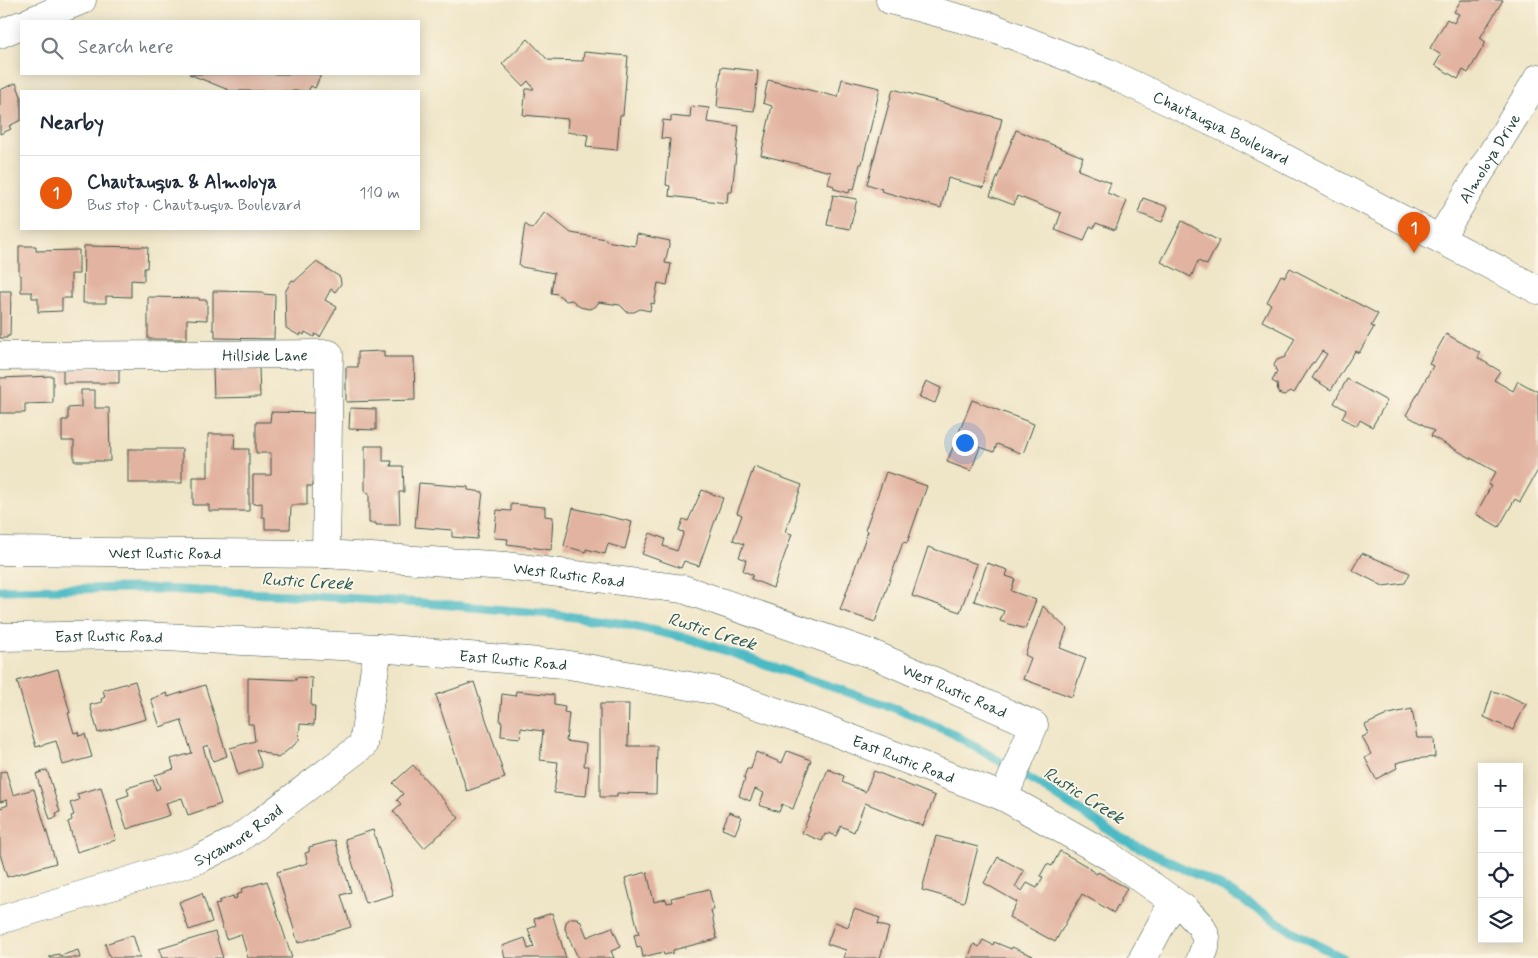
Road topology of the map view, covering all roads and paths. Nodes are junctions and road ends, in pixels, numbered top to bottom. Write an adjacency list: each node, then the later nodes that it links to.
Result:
1 (82, 0): 3 (street)
2 (890, 0): 7 (street, Chautauqua Boulevard)
3 (33, 20)
4 (20, 25): 5 (street)
5 (0, 34)
6 (1538, 78): 7 (street, Almoloya Drive)
7 (1440, 238): 8 (street, Chautauqua Boulevard)
8 (1538, 290)
9 (0, 356): 11 (street, Hillside Lane)
10 (0, 551): 11 (street, West Rustic Road)
11 (326, 554): 14 (street, West Rustic Road)
12 (0, 637): 13 (street, East Rustic Road)
13 (378, 648): 14 (street, East Rustic Road); 16 (street, Sycamore Road)
14 (1012, 777): 15 (street, East Rustic Road)
15 (1173, 902): 17 (street); 18 (street, East Rustic Road)
16 (0, 920)
17 (1143, 958)
18 (1201, 958)

